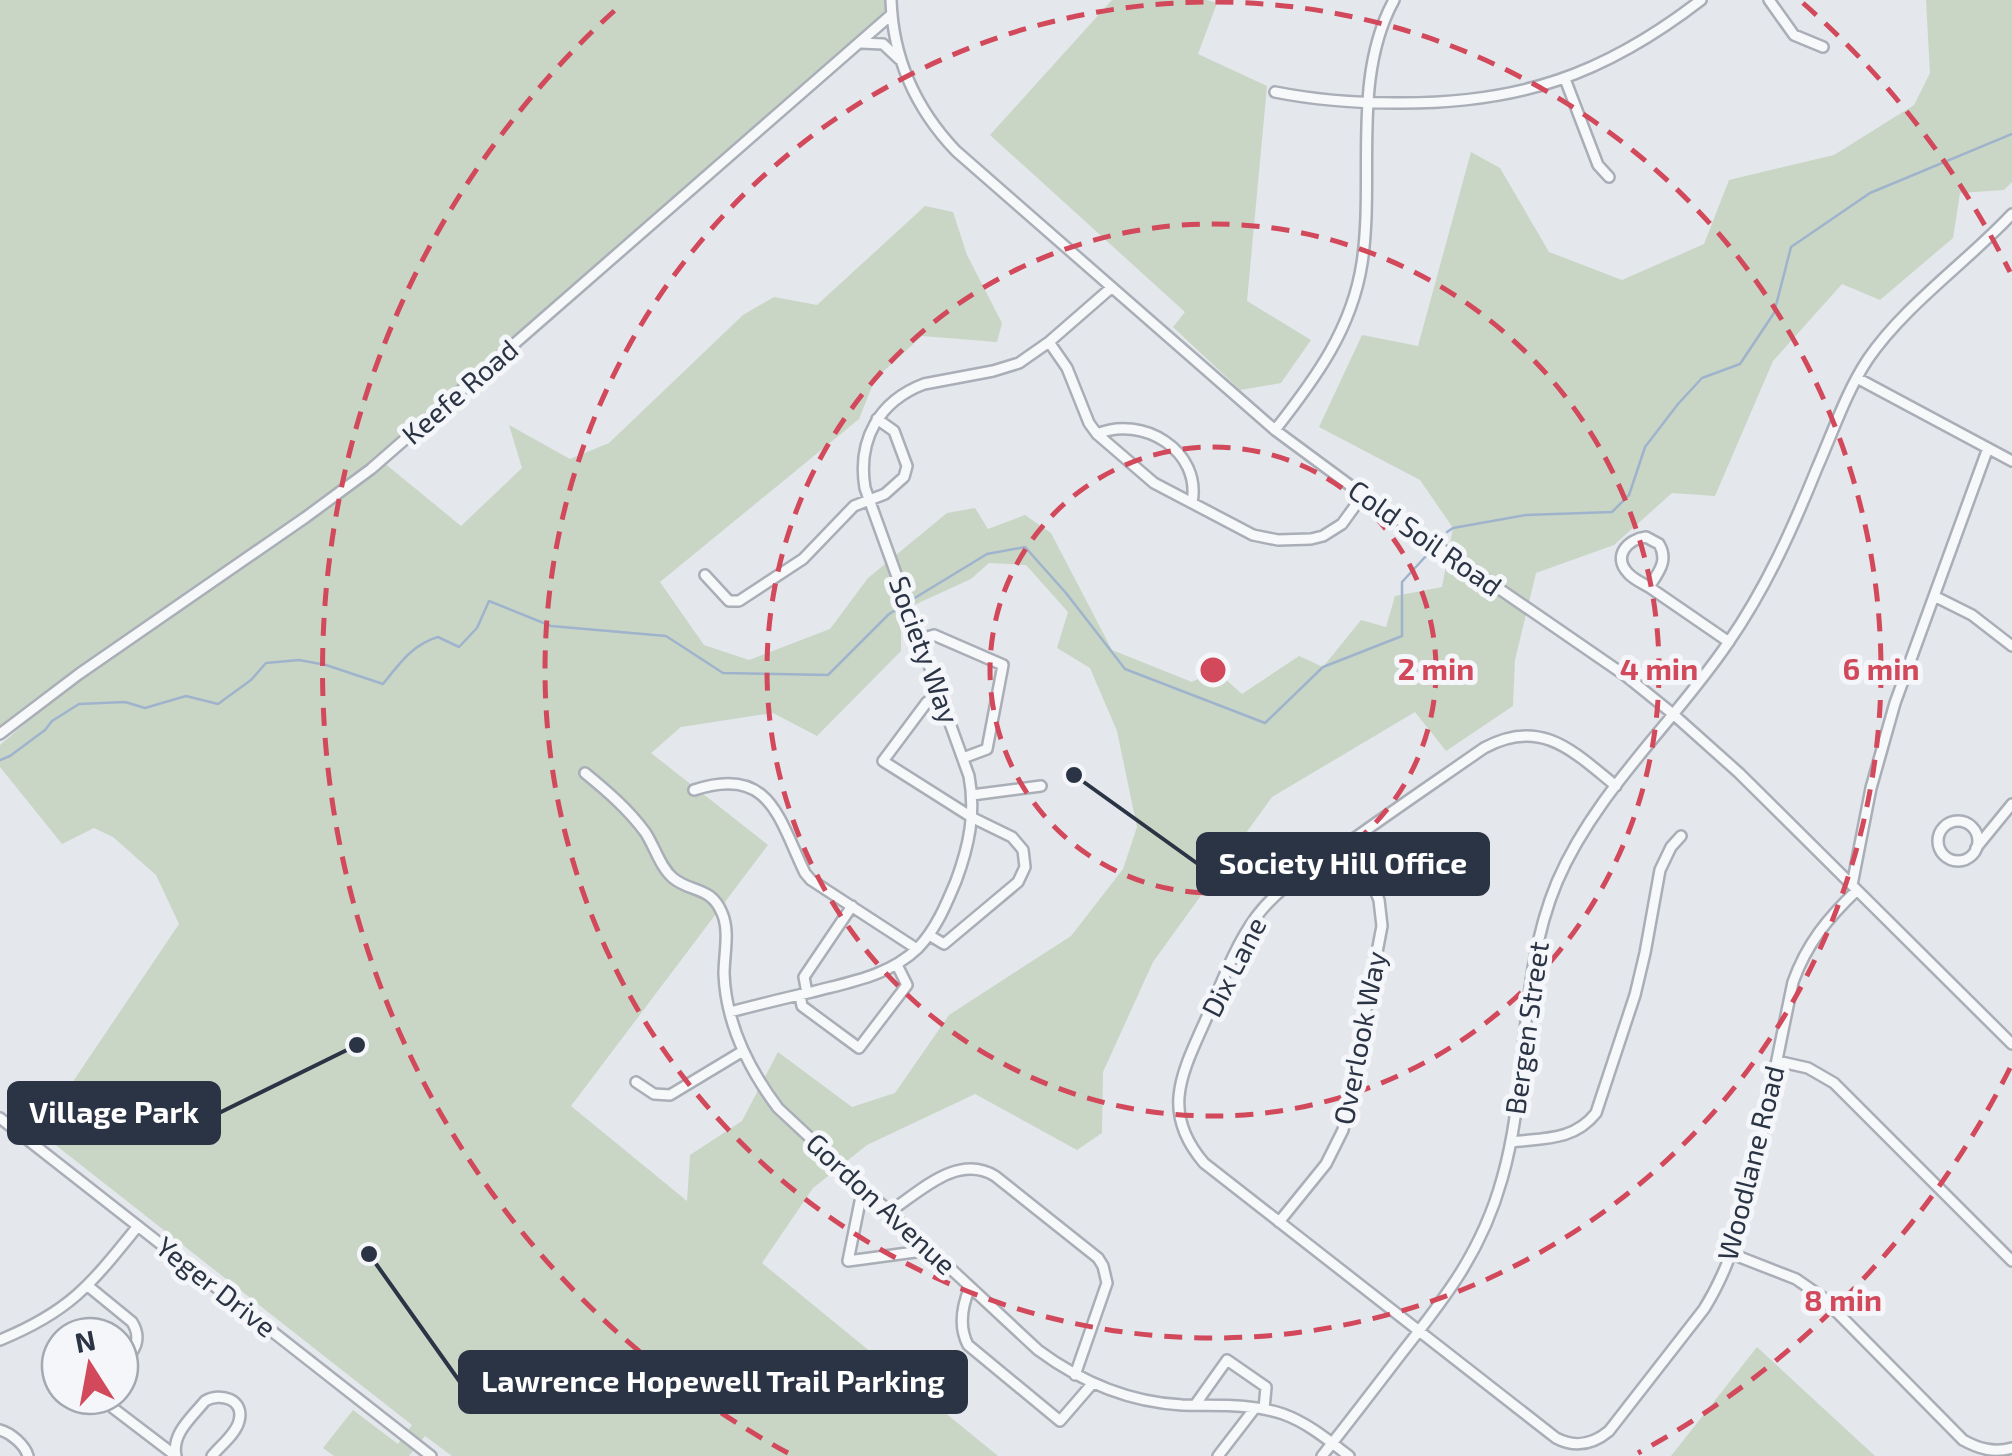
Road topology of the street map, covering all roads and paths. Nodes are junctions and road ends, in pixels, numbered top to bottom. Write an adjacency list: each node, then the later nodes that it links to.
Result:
1 (891, 0): 5 (street, Cold Soil Road)
2 (1394, 0): 11 (street)
3 (1700, 0): 9 (street)
4 (1770, 0): 7 (street)
5 (892, 14): 6 (street, Keefe Road); 8 (street, Cold Soil Road)
6 (858, 44): 8 (street); 33 (street, Keefe Road)
7 (1823, 47)
8 (902, 62): 14 (street, Cold Soil Road)
9 (1566, 78): 11 (street); 12 (street)
10 (1275, 92): 11 (street)
11 (1369, 103): 18 (street)
12 (1609, 177)
13 (2012, 214): 16 (street, Bergen Street)
14 (1111, 288): 15 (street); 18 (street, Cold Soil Road)
15 (1049, 342): 17 (street); 19 (street)
16 (1856, 378): 20 (street); 29 (street, Bergen Street)
17 (877, 419): 23 (street, Society Way); 23 (street)
18 (1276, 430): 22 (street, Cold Soil Road)
19 (1097, 434): 24 (street); 24 (street)
20 (1988, 448): 21 (street); 27 (street)
21 (2012, 461)
22 (1362, 495): 24 (street); 32 (street, Cold Soil Road)
23 (870, 500): 25 (street); 28 (street, Society Way)
24 (1192, 503)
25 (705, 575)
26 (1649, 588): 26 (street); 29 (street)
27 (1934, 596): 30 (street); 45 (street)
28 (920, 639): 31 (street, Society Way); 34 (street)
29 (1729, 642): 32 (street, Bergen Street)
30 (2012, 646)
31 (940, 694): 34 (street, Society Way); 41 (street)
32 (1673, 714): 37 (street, Bergen Street); 45 (street, Cold Soil Road)
33 (0, 734)
34 (963, 758): 39 (street, Society Way)
35 (585, 773): 51 (street, Gordon Avenue)
36 (1041, 786): 39 (street)
37 (1616, 786): 43 (street, Dix Lane); 57 (street, Bergen Street)
38 (694, 790): 46 (street)
39 (972, 795): 41 (street, Society Way)
40 (2012, 804): 44 (street)
41 (972, 818): 47 (street, Society Way); 47 (street)
42 (1681, 836): 57 (street)
43 (1354, 838): 60 (street, Overlook Way); 60 (street, Dix Lane)
44 (1976, 848): 44 (street)
45 (1855, 887): 52 (street, Cold Soil Road); 54 (street, Woodlane Road)
46 (852, 906): 48 (street); 50 (street)
47 (929, 935): 48 (street, Society Way)
48 (917, 949): 49 (street, Society Way)
49 (897, 965): 50 (street, Society Way); 50 (street)
50 (803, 994): 51 (street, Society Way)
51 (730, 1012): 53 (street, Gordon Avenue)
52 (2010, 1039)
53 (742, 1051): 55 (street); 58 (street, Gordon Avenue)
54 (1777, 1061): 63 (street, Woodlane Road); 64 (street)
55 (636, 1082)
56 (0, 1118): 61 (street, Yeger Drive)
57 (1511, 1142): 68 (street, Bergen Street)
58 (863, 1187): 59 (street, Gordon Avenue); 62 (street)
59 (889, 1212): 62 (street, Gordon Avenue); 70 (street)
60 (1280, 1222): 68 (street, Dix Lane)
61 (138, 1226): 65 (street); 80 (street, Yeger Drive)
62 (930, 1250): 66 (street, Gordon Avenue)
63 (1732, 1254): 68 (street, Woodlane Road); 77 (street)
64 (2012, 1260)
65 (88, 1286): 67 (street); 69 (street)
66 (970, 1287): 70 (street, Gordon Avenue); 71 (street)
67 (125, 1316)
68 (1419, 1332): 76 (street, Bergen Street)
69 (0, 1340)
70 (1076, 1376): 71 (street, Gordon Avenue)
71 (1092, 1384): 72 (street, Gordon Avenue)
72 (1195, 1405): 73 (street, Gordon Avenue); 73 (street)
73 (1260, 1409): 76 (street, Gordon Avenue); 81 (street)
74 (124, 1416): 79 (street)
75 (0, 1430): 78 (street)
76 (1332, 1443): 82 (street, Bergen Street); 83 (street, Gordon Avenue)
77 (2012, 1448)
78 (28, 1456)
79 (212, 1456)
80 (431, 1456)
81 (1218, 1456)
82 (1322, 1456)
83 (1349, 1456)

